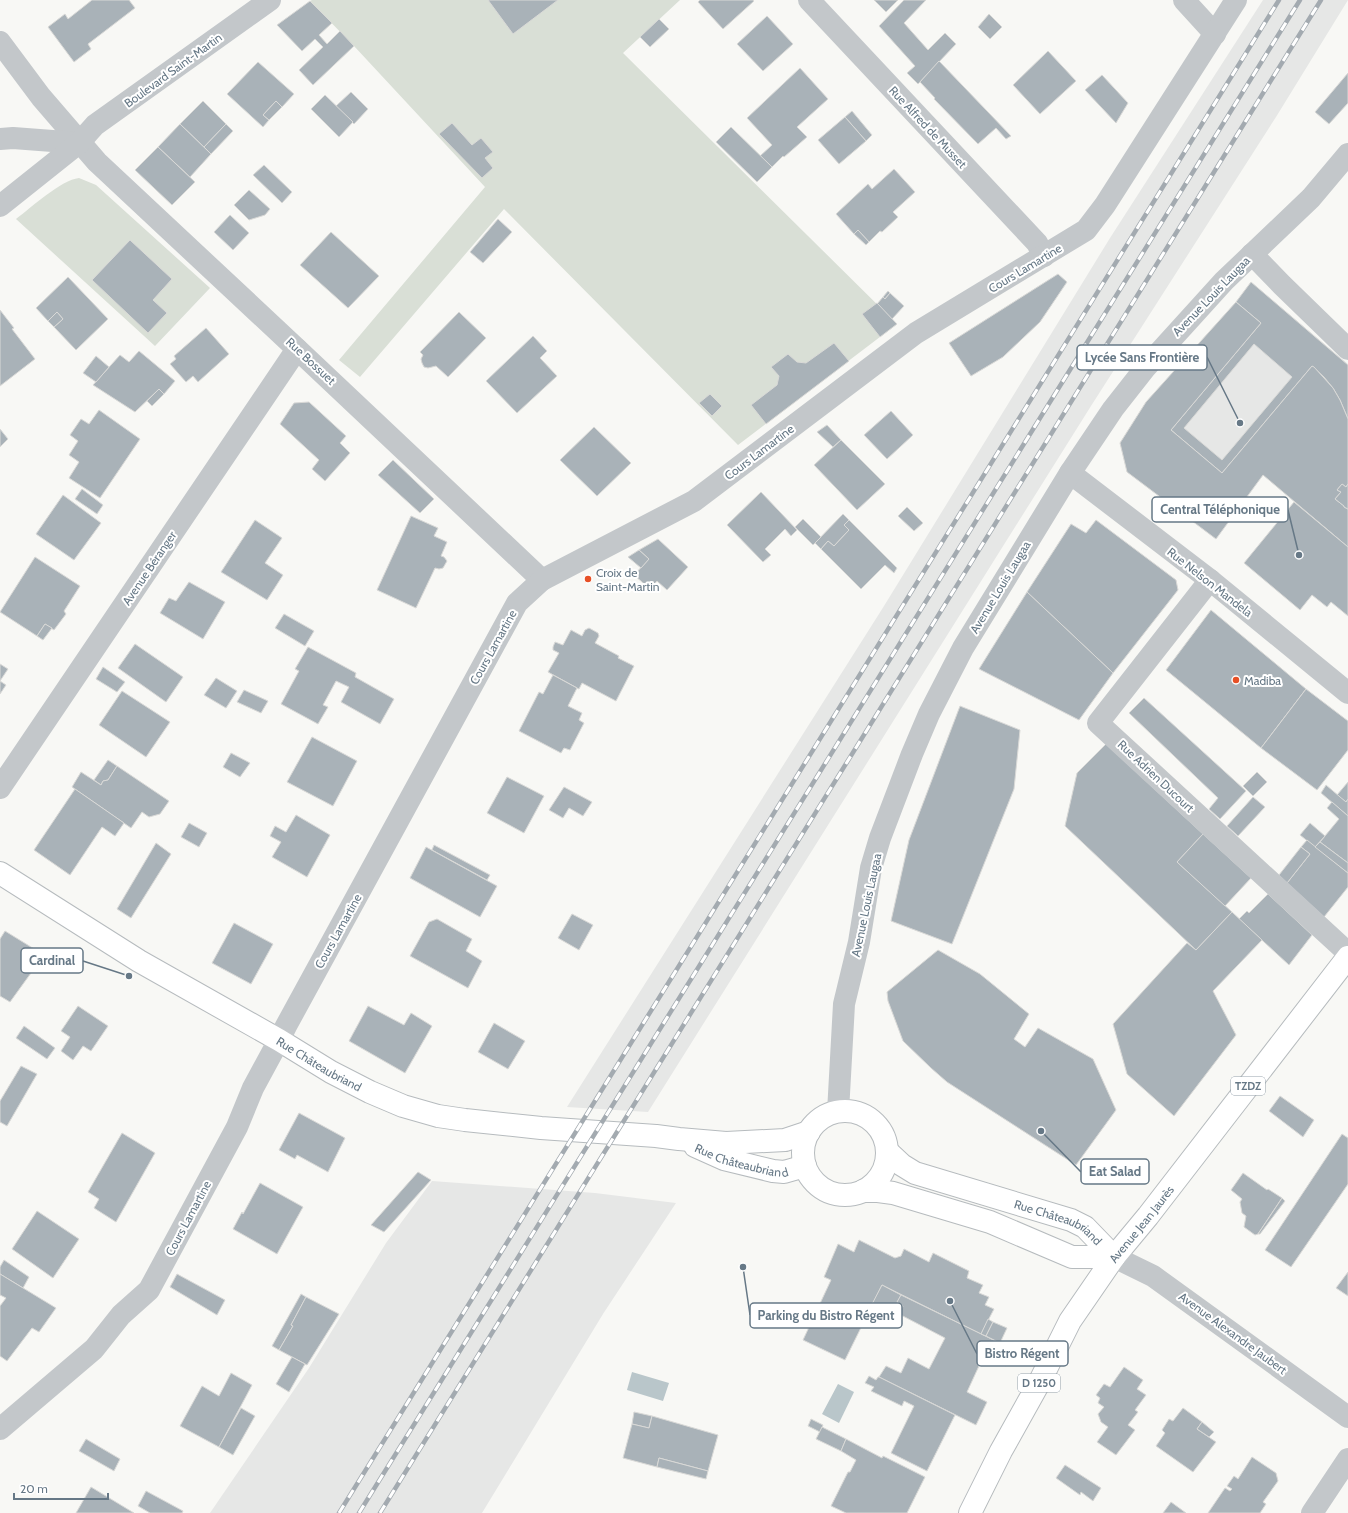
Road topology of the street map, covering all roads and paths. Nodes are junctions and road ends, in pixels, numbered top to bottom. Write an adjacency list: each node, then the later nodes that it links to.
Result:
1 (270, 0): 8 (street, Boulevard Saint-Martin)
2 (809, 0): 12 (street, Rue Alfred de Musset)
3 (1184, 0): 5 (street)
4 (1236, 0): 5 (street, Cours Lamartine)
5 (1215, 34): 12 (street, Cours Lamartine)
6 (0, 42): 8 (street, Rue Bossuet)
7 (0, 139): 8 (street)
8 (79, 142): 10 (street, Boulevard Saint-Martin); 13 (street, Rue Bossuet)
9 (1348, 154): 11 (street, Avenue Louis Laugaa)
10 (0, 206)
11 (1252, 254): 14 (street); 15 (street, Avenue Louis Laugaa)
12 (1044, 256): 16 (street, Cours Lamartine)
13 (297, 348): 16 (street, Rue Bossuet); 19 (street, Avenue Béranger)
14 (1348, 349)
15 (1070, 473): 17 (street, Rue Nelson Mandela); 24 (street, Avenue Louis Laugaa)
16 (542, 580): 23 (street, Cours Lamartine)
17 (1210, 580): 18 (street, Rue Nelson Mandela); 21 (street, Rue Adrien Ducourt)
18 (1348, 693)
19 (0, 788)
20 (0, 873): 23 (main road, Rue Châteaubriand)
21 (1348, 952)
22 (1348, 957): 30 (main road, Avenue Jean Jaurès / TZDZ)
23 (279, 1040): 26 (main road, Rue Châteaubriand); 33 (street, Cours Lamartine)
24 (838, 1112): 25 (main road); 27 (main road)
25 (809, 1132): 26 (main road, Rue Châteaubriand); 28 (main road)
26 (679, 1139): 28 (main road, Rue Châteaubriand)
27 (887, 1151): 29 (main road); 31 (main road, Rue Châteaubriand)
28 (805, 1166): 29 (main road)
29 (863, 1191): 31 (main road, Rue Châteaubriand)
30 (1148, 1216): 31 (main road, Avenue Jean Jaurès / D 1250)
31 (1114, 1257): 32 (street, Avenue Alexandre Jaubert); 35 (main road, Avenue Jean Jaurès / D 1250)
32 (1348, 1417)
33 (0, 1429)
34 (1348, 1459): 36 (street)
35 (970, 1513)
36 (1312, 1513)

